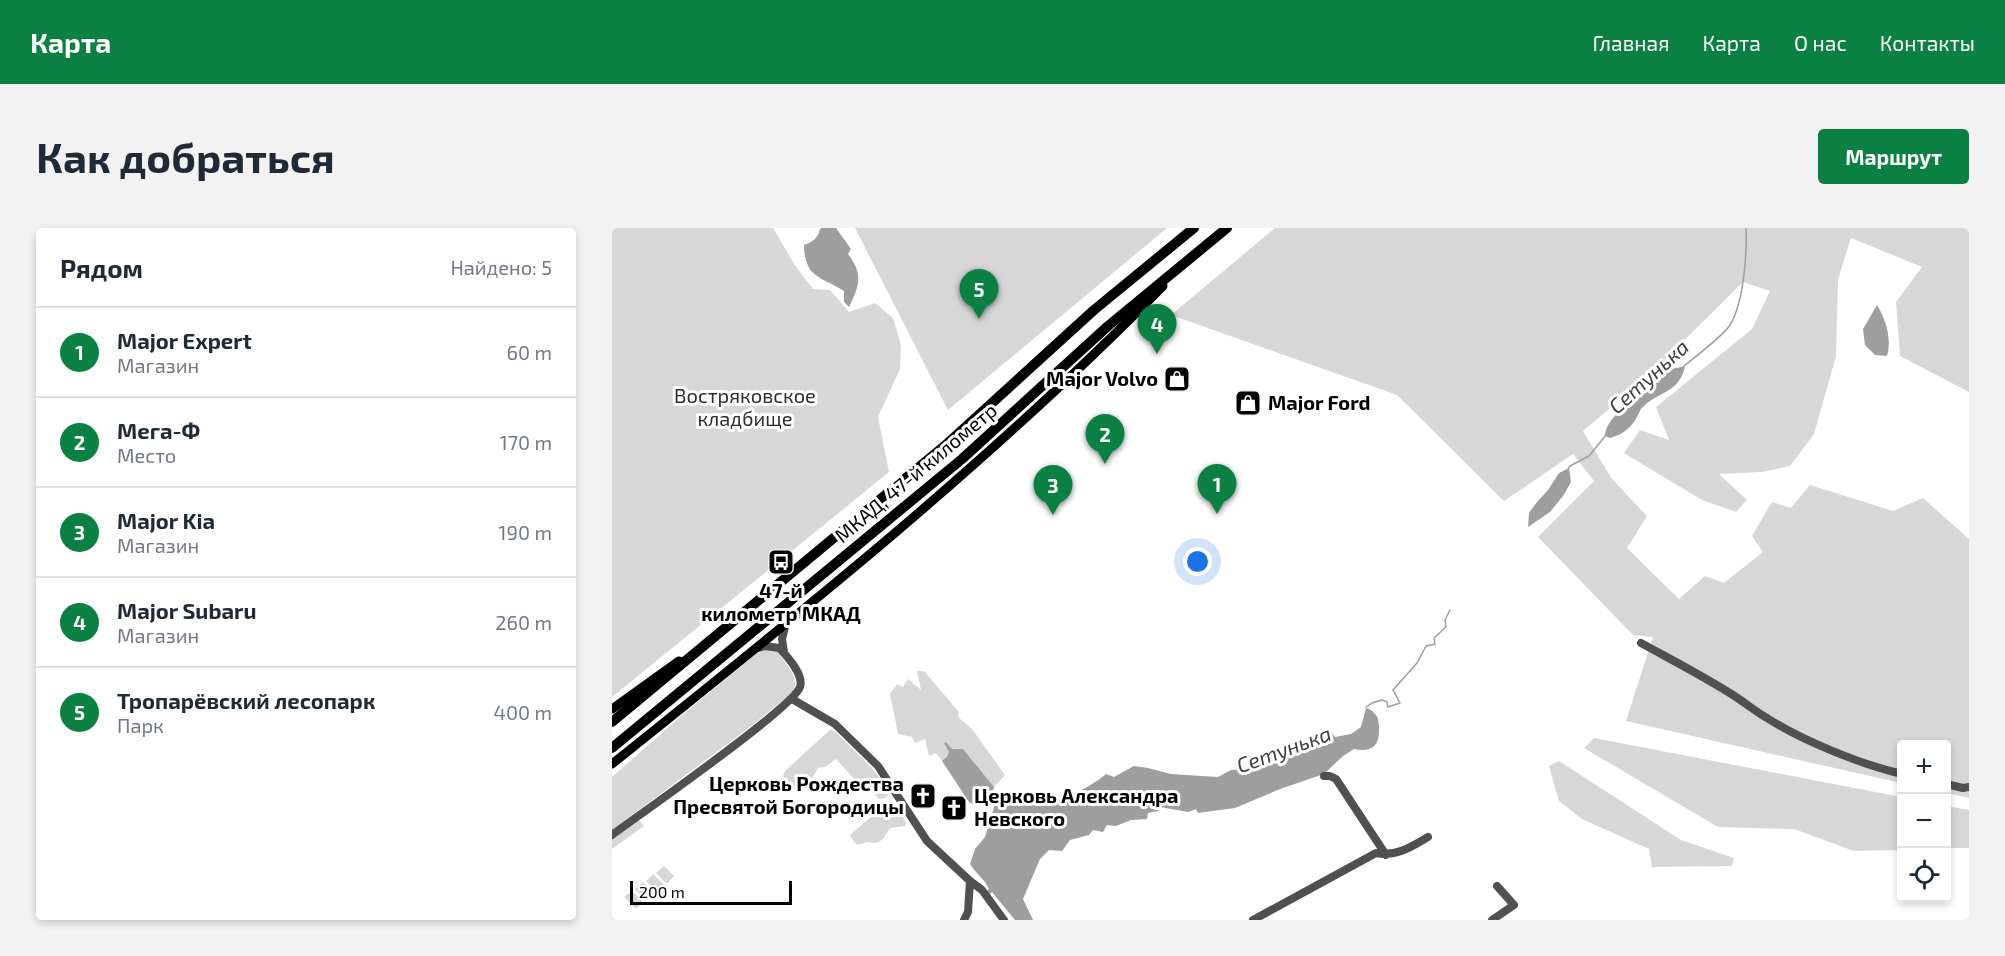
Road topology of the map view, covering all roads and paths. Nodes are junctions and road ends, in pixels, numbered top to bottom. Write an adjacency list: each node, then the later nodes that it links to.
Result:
1 (1194, 228): 5 (highway, МКАД, 47-й километр)
2 (1227, 228): 3 (highway, МКАД, 47-й километр)
3 (1189, 259): 4 (main road); 12 (highway, МКАД, 47-й километр)
4 (788, 621): 7 (main road); 8 (street)
5 (708, 641): 10 (main road); 11 (highway, МКАД, 47-й километр)
6 (1641, 643): 14 (street)
7 (753, 649): 8 (street); 13 (main road)
8 (784, 653): 9 (street)
9 (792, 699): 18 (street); 21 (street)
10 (612, 709)
11 (612, 722)
12 (612, 748)
13 (612, 764)
14 (1897, 772)
15 (1324, 776): 20 (street)
16 (1951, 785): 17 (street)
17 (1969, 787)
18 (612, 835)
19 (1428, 837): 20 (street)
20 (1386, 855): 25 (street)
21 (970, 882): 23 (street); 24 (street)
22 (1497, 886): 26 (street)
23 (964, 920)
24 (1004, 920)
25 (1253, 920)
26 (1492, 920)

